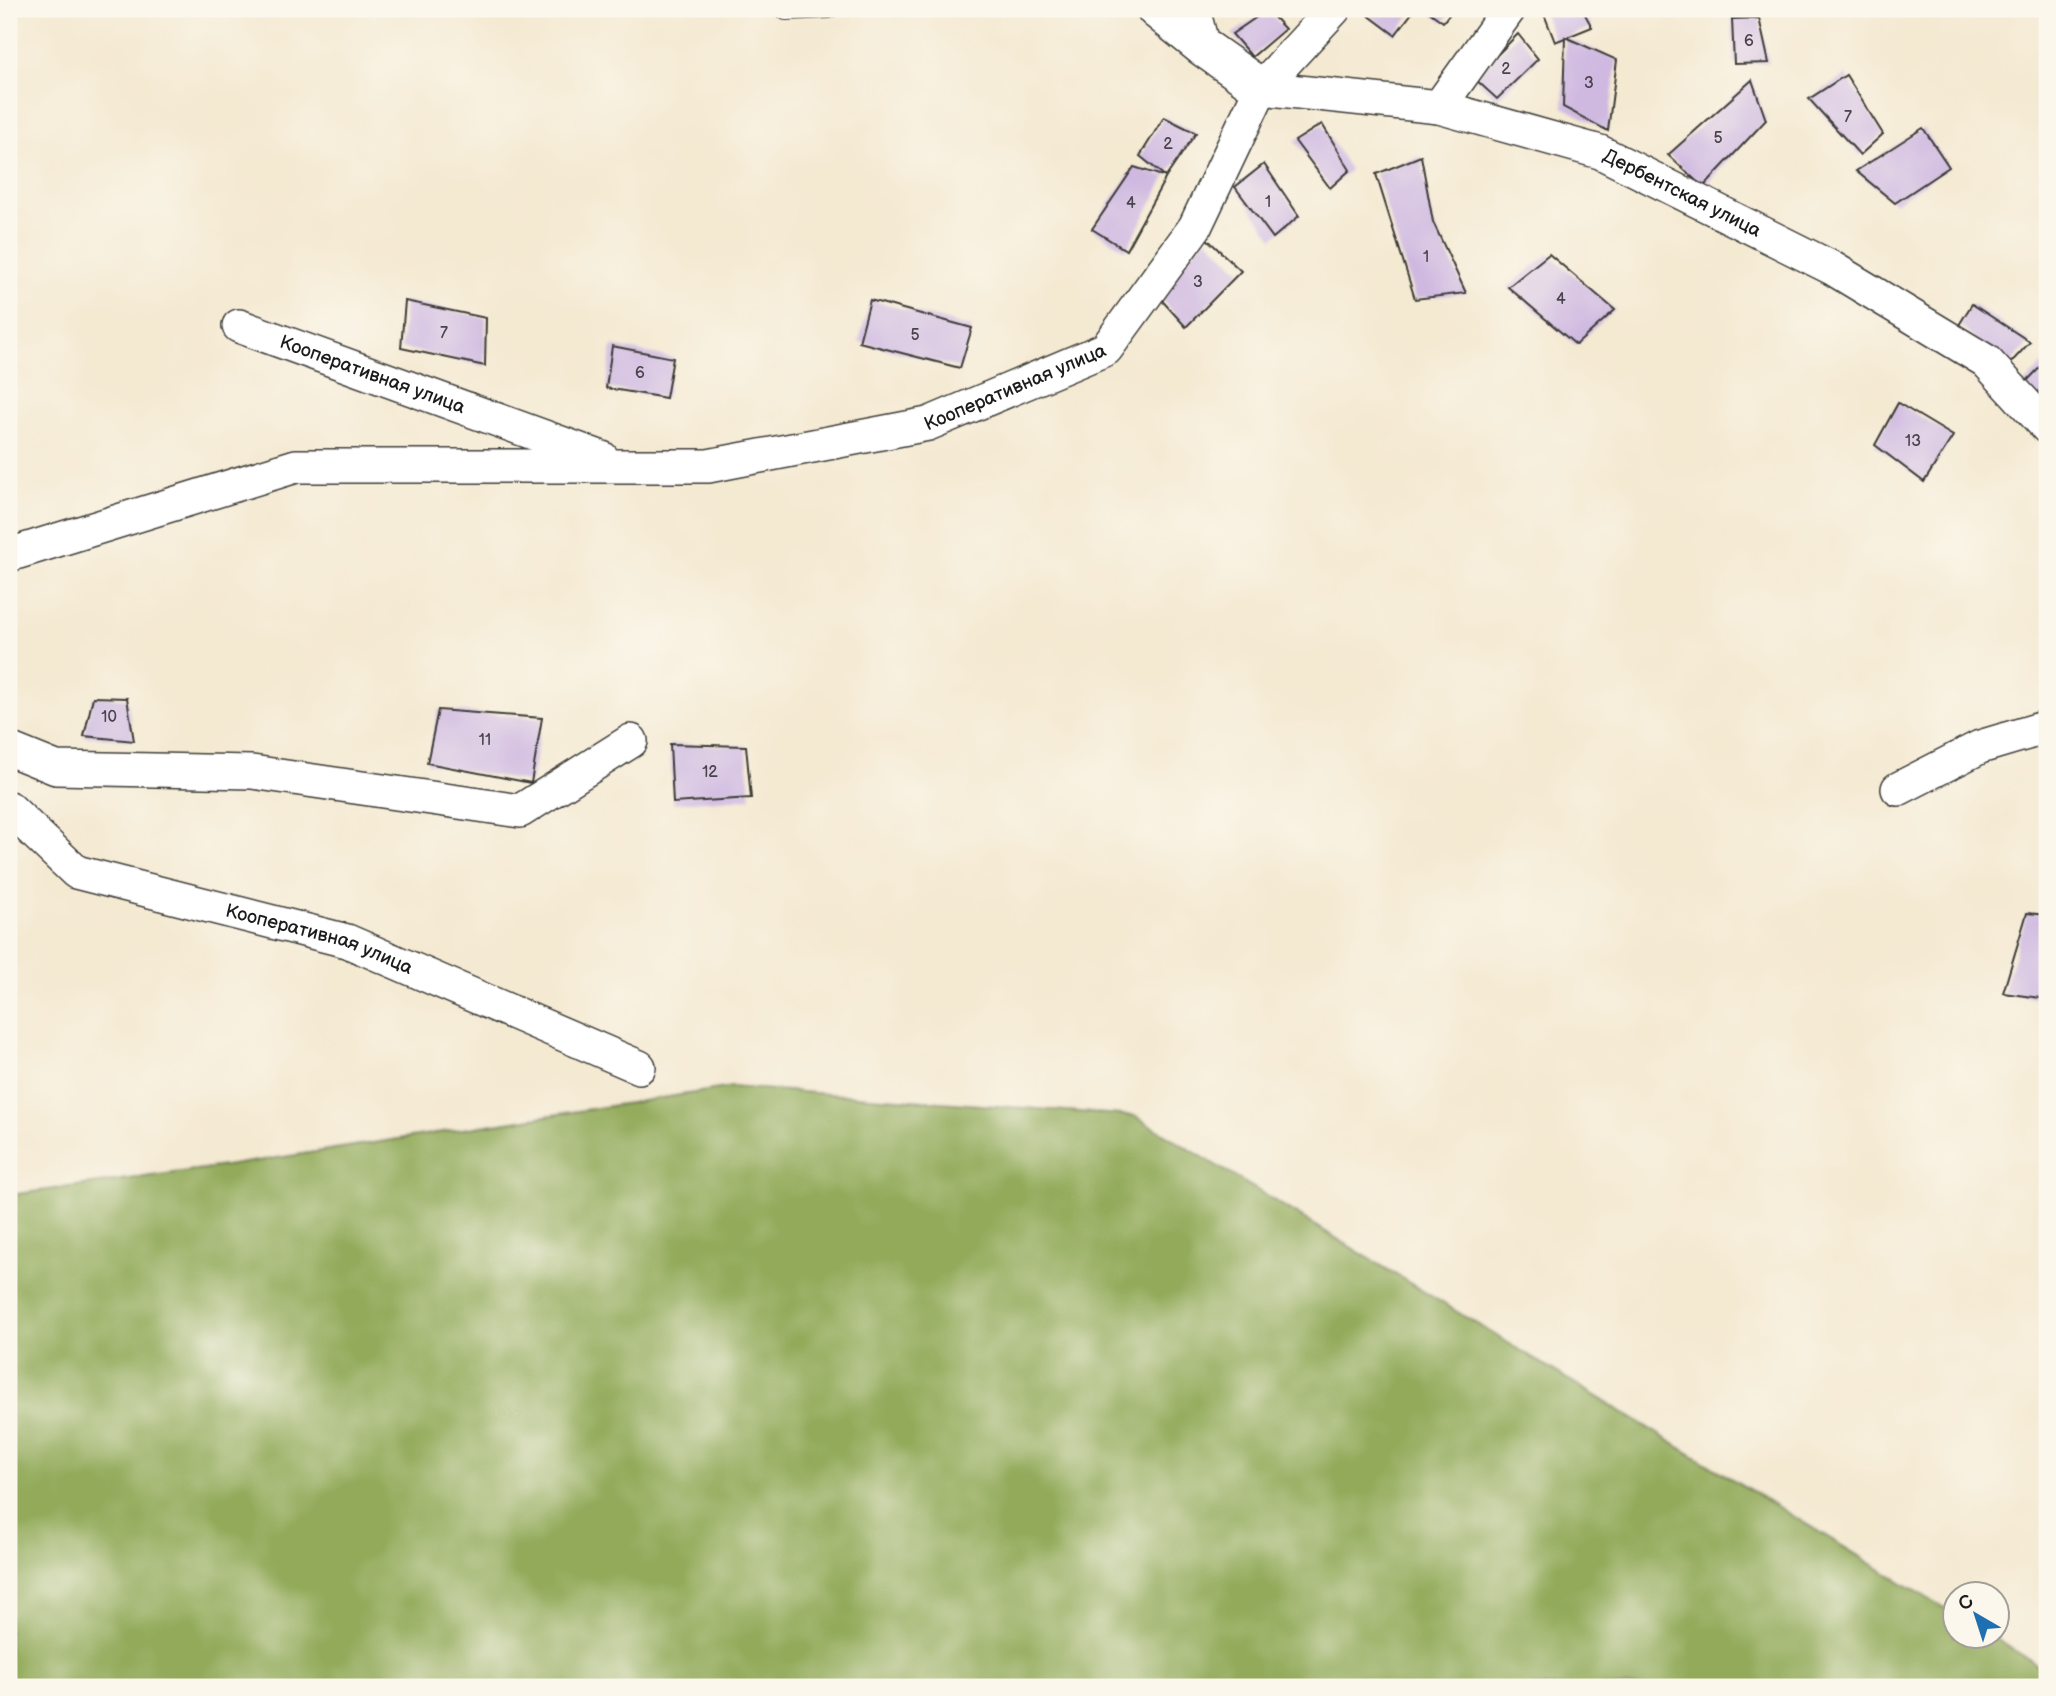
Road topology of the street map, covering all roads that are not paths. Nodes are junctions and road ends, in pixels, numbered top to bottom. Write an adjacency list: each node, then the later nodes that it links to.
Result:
1 (829, 9): 6 (lane)
2 (1156, 9): 7 (street)
3 (1193, 9): 7 (street)
4 (1335, 9): 8 (street, Кооперативная улица)
5 (1508, 9): 9 (street)
6 (786, 11)
7 (1203, 47): 8 (street)
8 (1261, 88): 9 (street, Дербентская улица); 12 (street, Кооперативная улица)
9 (1439, 107): 11 (street, Дербентская улица)
10 (239, 326): 12 (street, Кооперативная улица)
11 (2047, 427)
12 (624, 466): 13 (street, Кооперативная улица)
13 (9, 555)
14 (2047, 727): 17 (street)
15 (631, 741): 16 (street)
16 (9, 749)
17 (1898, 789)
18 (9, 808): 19 (street, Кооперативная улица)
19 (639, 1067)

